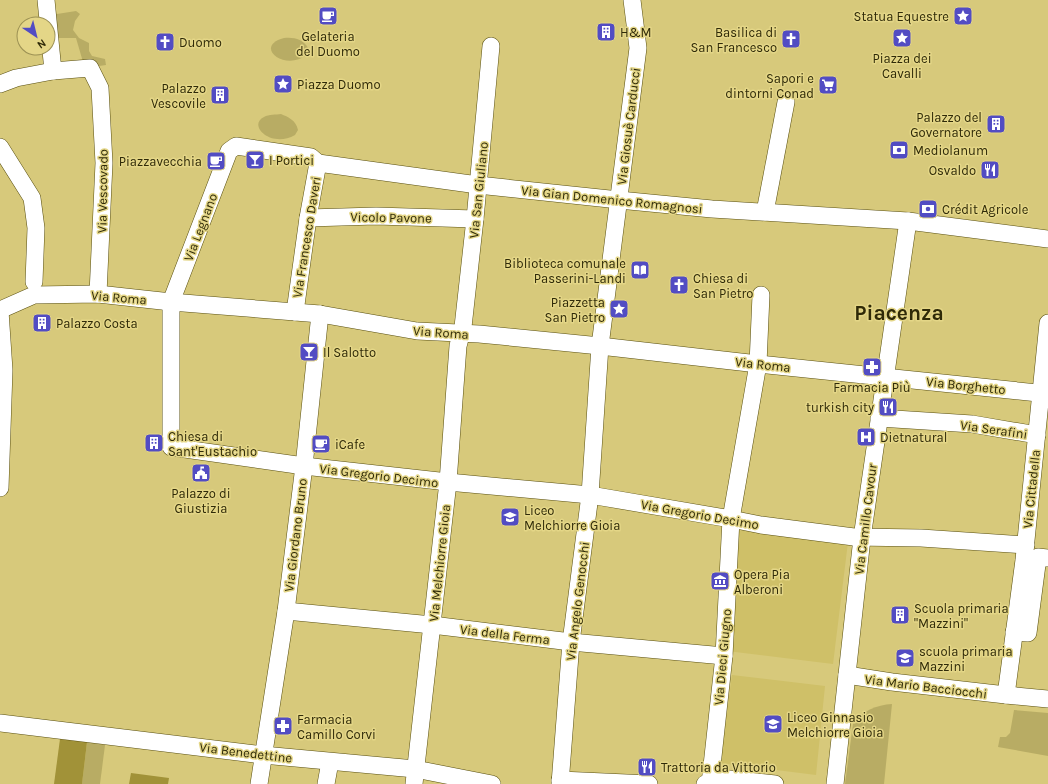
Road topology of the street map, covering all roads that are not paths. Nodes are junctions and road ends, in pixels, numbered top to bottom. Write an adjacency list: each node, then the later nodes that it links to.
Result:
1 (46, 0): 4 (street)
2 (632, 0): 10 (street, Via Giosuè Carducci)
3 (491, 46): 9 (street, Via San Giuliano)
4 (52, 71): 5 (street); 17 (street, Via Vescovado)
5 (0, 84)
6 (786, 102): 11 (street)
7 (0, 147): 16 (street)
8 (318, 163): 9 (street, Via Gian Domenico Romagnosi); 12 (street, Via Francesco Daveri); 19 (street, Via Legnano)
9 (478, 185): 10 (street, Via Gian Domenico Romagnosi); 13 (street, Via San Giuliano)
10 (619, 200): 11 (street, Via Gian Domenico Romagnosi); 25 (street, Via Giosuè Carducci)
11 (765, 212): 14 (street, Via Gian Domenico Romagnosi)
12 (308, 218): 13 (street, Vicolo Pavone); 21 (street, Via Francesco Daveri)
13 (475, 219): 24 (street, Via San Giuliano)
14 (908, 221): 15 (street, Via Gian Domenico Romagnosi); 27 (street, Via Camillo Cavour)
15 (1048, 239)
16 (34, 282)
17 (98, 294): 19 (street, Via Roma); 20 (street, Via Roma)
18 (760, 295): 26 (street, Via Dieci Giugno)
19 (171, 302): 21 (street, Via Roma); 31 (street, Via Gregorio Decimo)
20 (0, 311): 33 (street)
21 (295, 312): 22 (street, Via Roma)
22 (320, 314): 24 (street, Via Roma); 31 (street, Via Giordano Bruno)
23 (1048, 323): 28 (street, Via Cittadella)
24 (461, 334): 25 (street, Via Roma); 32 (street, Via Melchiorre Gioia)
25 (600, 346): 26 (street, Via Roma); 34 (street, Via Angelo Genocchi)
26 (758, 364): 27 (street, Via Roma); 35 (street, Via Dieci Giugno)
27 (885, 376): 28 (street, Via Borghetto); 29 (street, Via Camillo Cavour)
28 (1044, 394): 30 (street, Via Cittadella)
29 (879, 418): 30 (street, Via Serafini); 36 (street, Via Camillo Cavour)
30 (1037, 435): 37 (street, Via Cittadella)
31 (304, 466): 32 (street, Via Gregorio Decimo); 39 (street, Via Giordano Bruno)
32 (448, 482): 34 (street, Via Gregorio Decimo); 40 (street, Via Melchiorre Gioia)
33 (0, 488)
34 (590, 495): 35 (street, Via Gregorio Decimo); 42 (street, Via Angelo Genocchi)
35 (731, 519): 36 (street, Via Gregorio Decimo); 43 (street, Via Dieci Giugno)
36 (862, 538): 37 (street, Via Gregorio Decimo); 44 (street, Via Camillo Cavour)
37 (1025, 553): 41 (street, Via Cittadella)
38 (1048, 558): 41 (street)
39 (286, 611): 40 (street, Via della Ferma); 48 (street, Via Giordano Bruno)
40 (432, 625): 42 (street, Via della Ferma); 50 (street, Via Melchiorre Gioia)
41 (1014, 632): 45 (street, Via Cittadella)
42 (571, 642): 43 (street, Via della Ferma); 52 (street, Via Angelo Genocchi)
43 (724, 656): 53 (street, Via Dieci Giugno)
44 (847, 675): 45 (street, Via Mario Bacciocchi); 59 (street, Via Camillo Cavour)
45 (1006, 695): 46 (street, Via Mario Bacciocchi)
46 (1048, 699)
47 (0, 723): 48 (street, Via Benedettine)
48 (263, 755): 49 (street, Via Benedettine); 54 (street, Via Giordano Bruno)
49 (330, 762): 50 (street, Via Benedettine); 55 (street)
50 (414, 776): 51 (street, Via Benedettine)
51 (471, 782): 56 (street, Via Benedettine)
52 (560, 782): 57 (street)
53 (709, 783): 58 (street)
54 (259, 784)
55 (326, 784)
56 (492, 784)
57 (649, 784)
58 (775, 784)
59 (835, 784)

